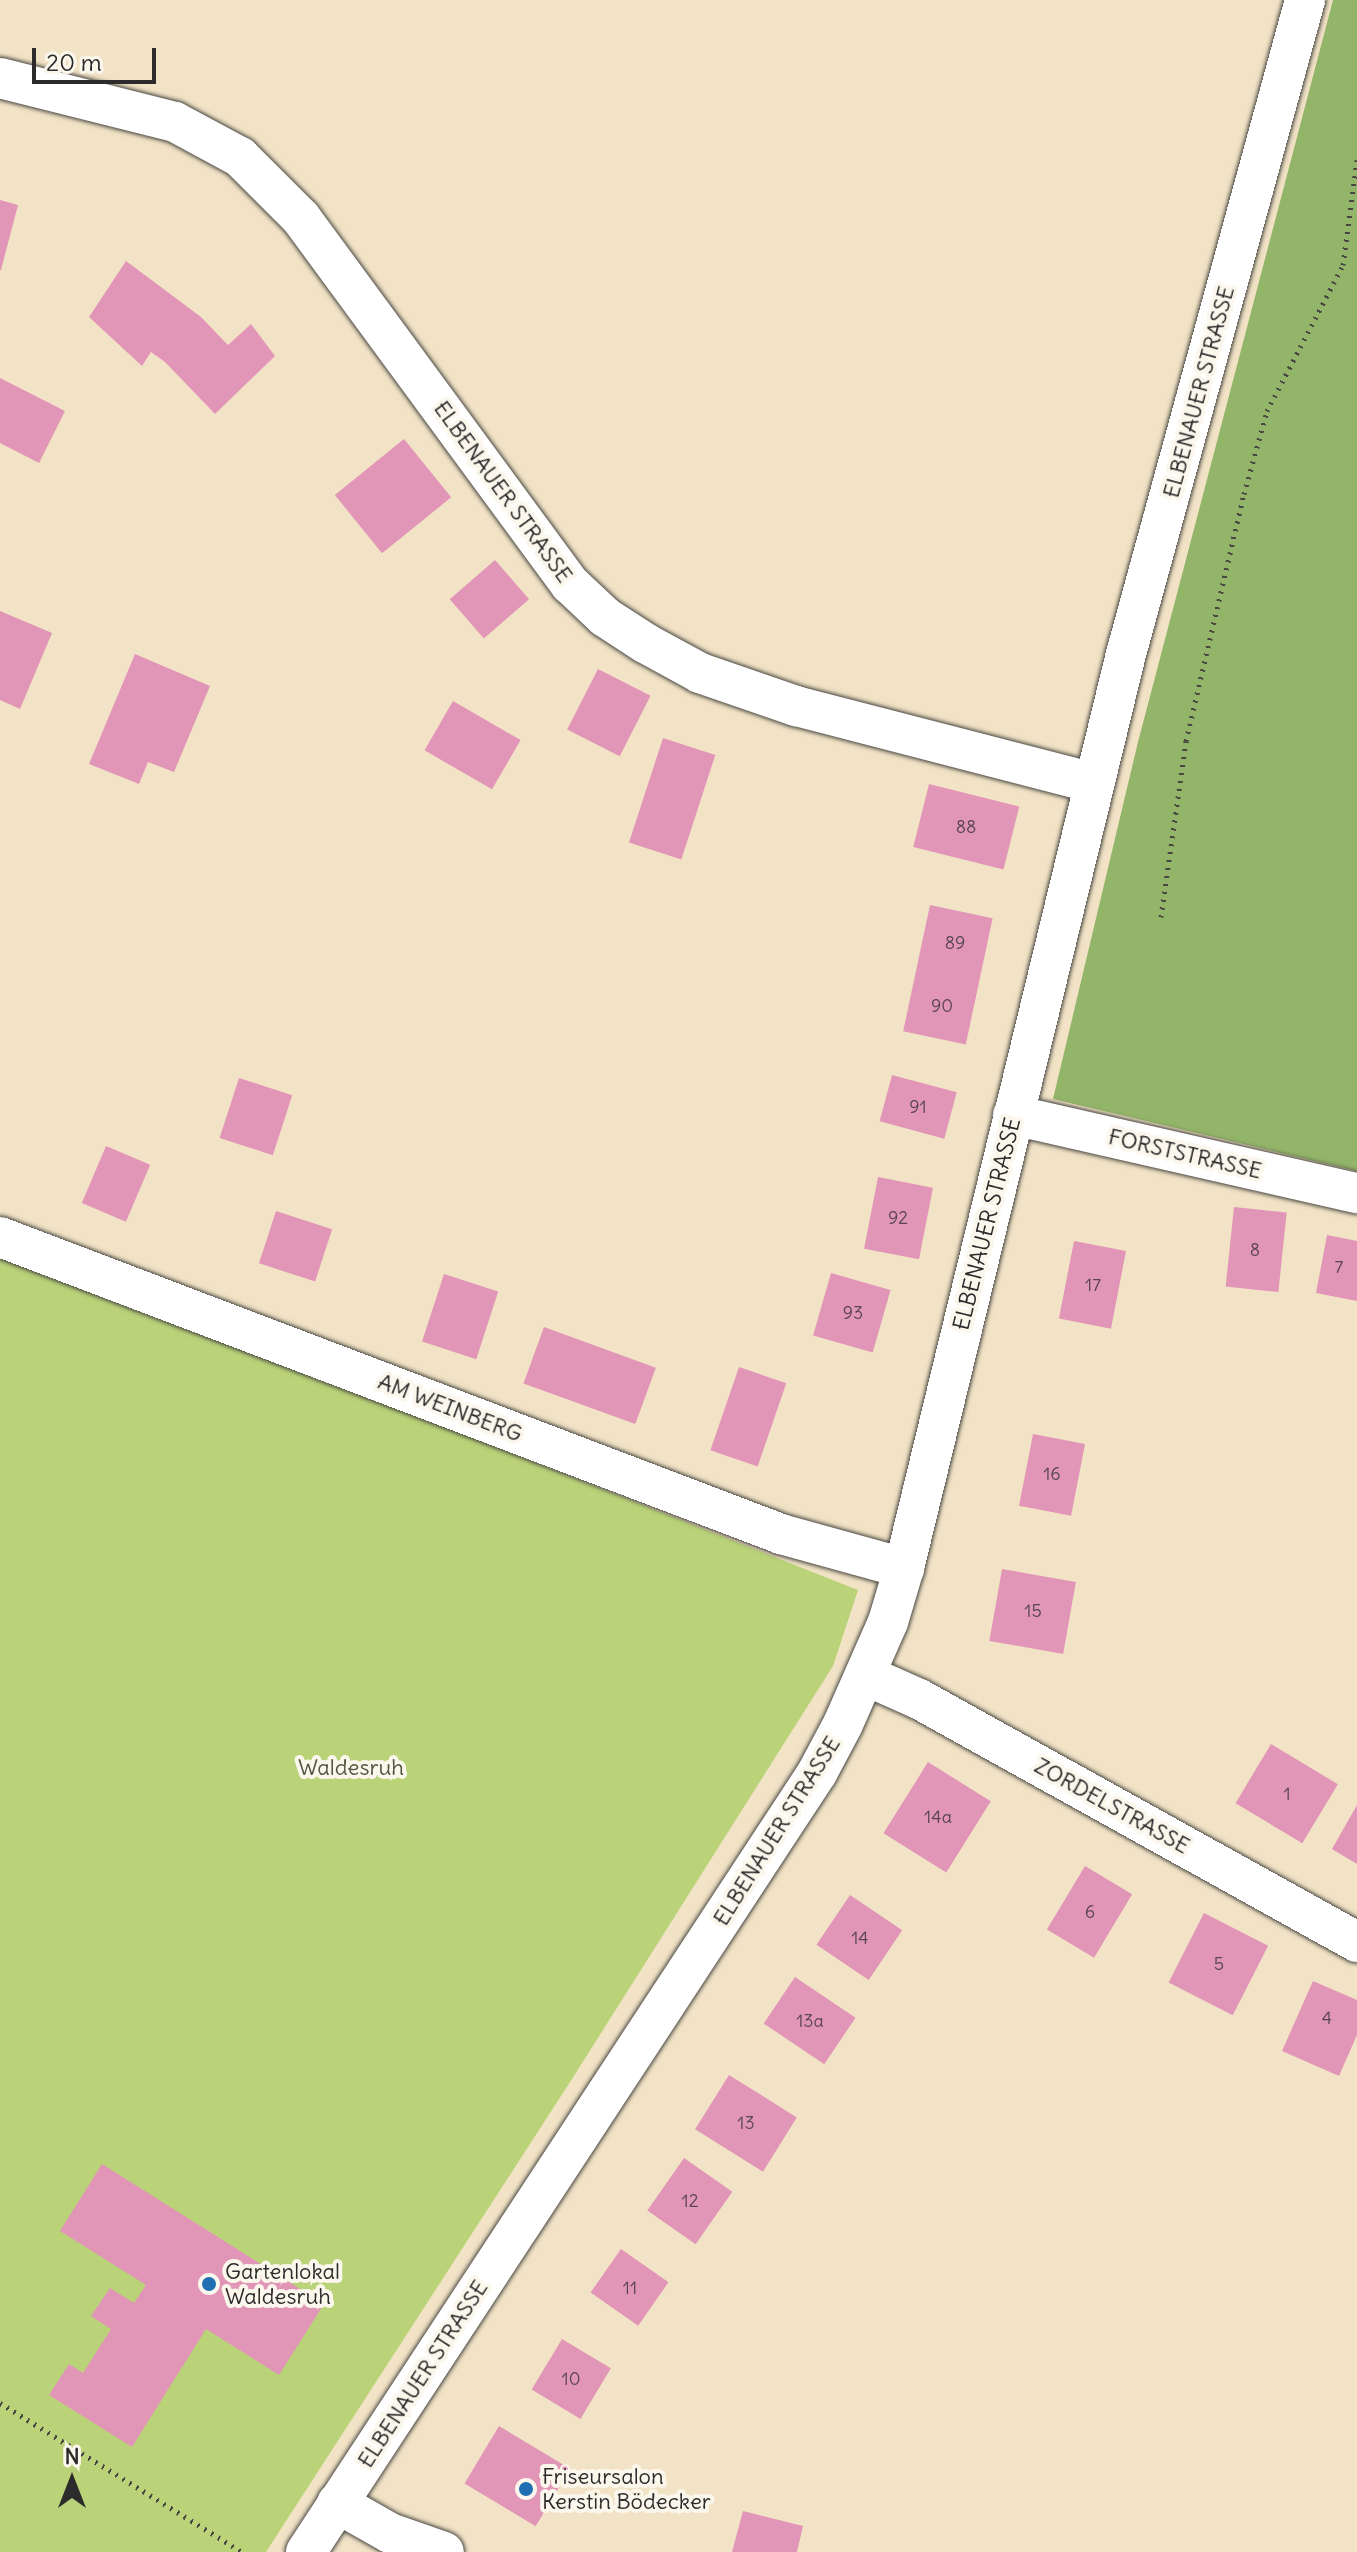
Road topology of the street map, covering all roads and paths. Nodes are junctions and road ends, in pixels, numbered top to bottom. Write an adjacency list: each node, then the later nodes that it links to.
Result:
1 (1305, 0): 4 (street, ELBENAUER STRASSE)
2 (0, 78): 4 (street, ELBENAUER STRASSE)
3 (1357, 160): 5 (path)
4 (1093, 783): 6 (street, ELBENAUER STRASSE)
5 (1161, 917)
6 (1013, 1115): 7 (street, FORSTSTRASSE); 9 (street, ELBENAUER STRASSE)
7 (1357, 1193)
8 (0, 1237): 9 (street, AM WEINBERG)
9 (904, 1568): 10 (street, ELBENAUER STRASSE)
10 (865, 1675): 11 (street, ZORDELSTRASSE); 13 (street, ELBENAUER STRASSE)
11 (1357, 1942)
12 (0, 2403): 14 (path)
13 (337, 2503): 15 (street, ELBENAUER STRASSE); 16 (street)
14 (242, 2552)
15 (306, 2552)
16 (444, 2552)

